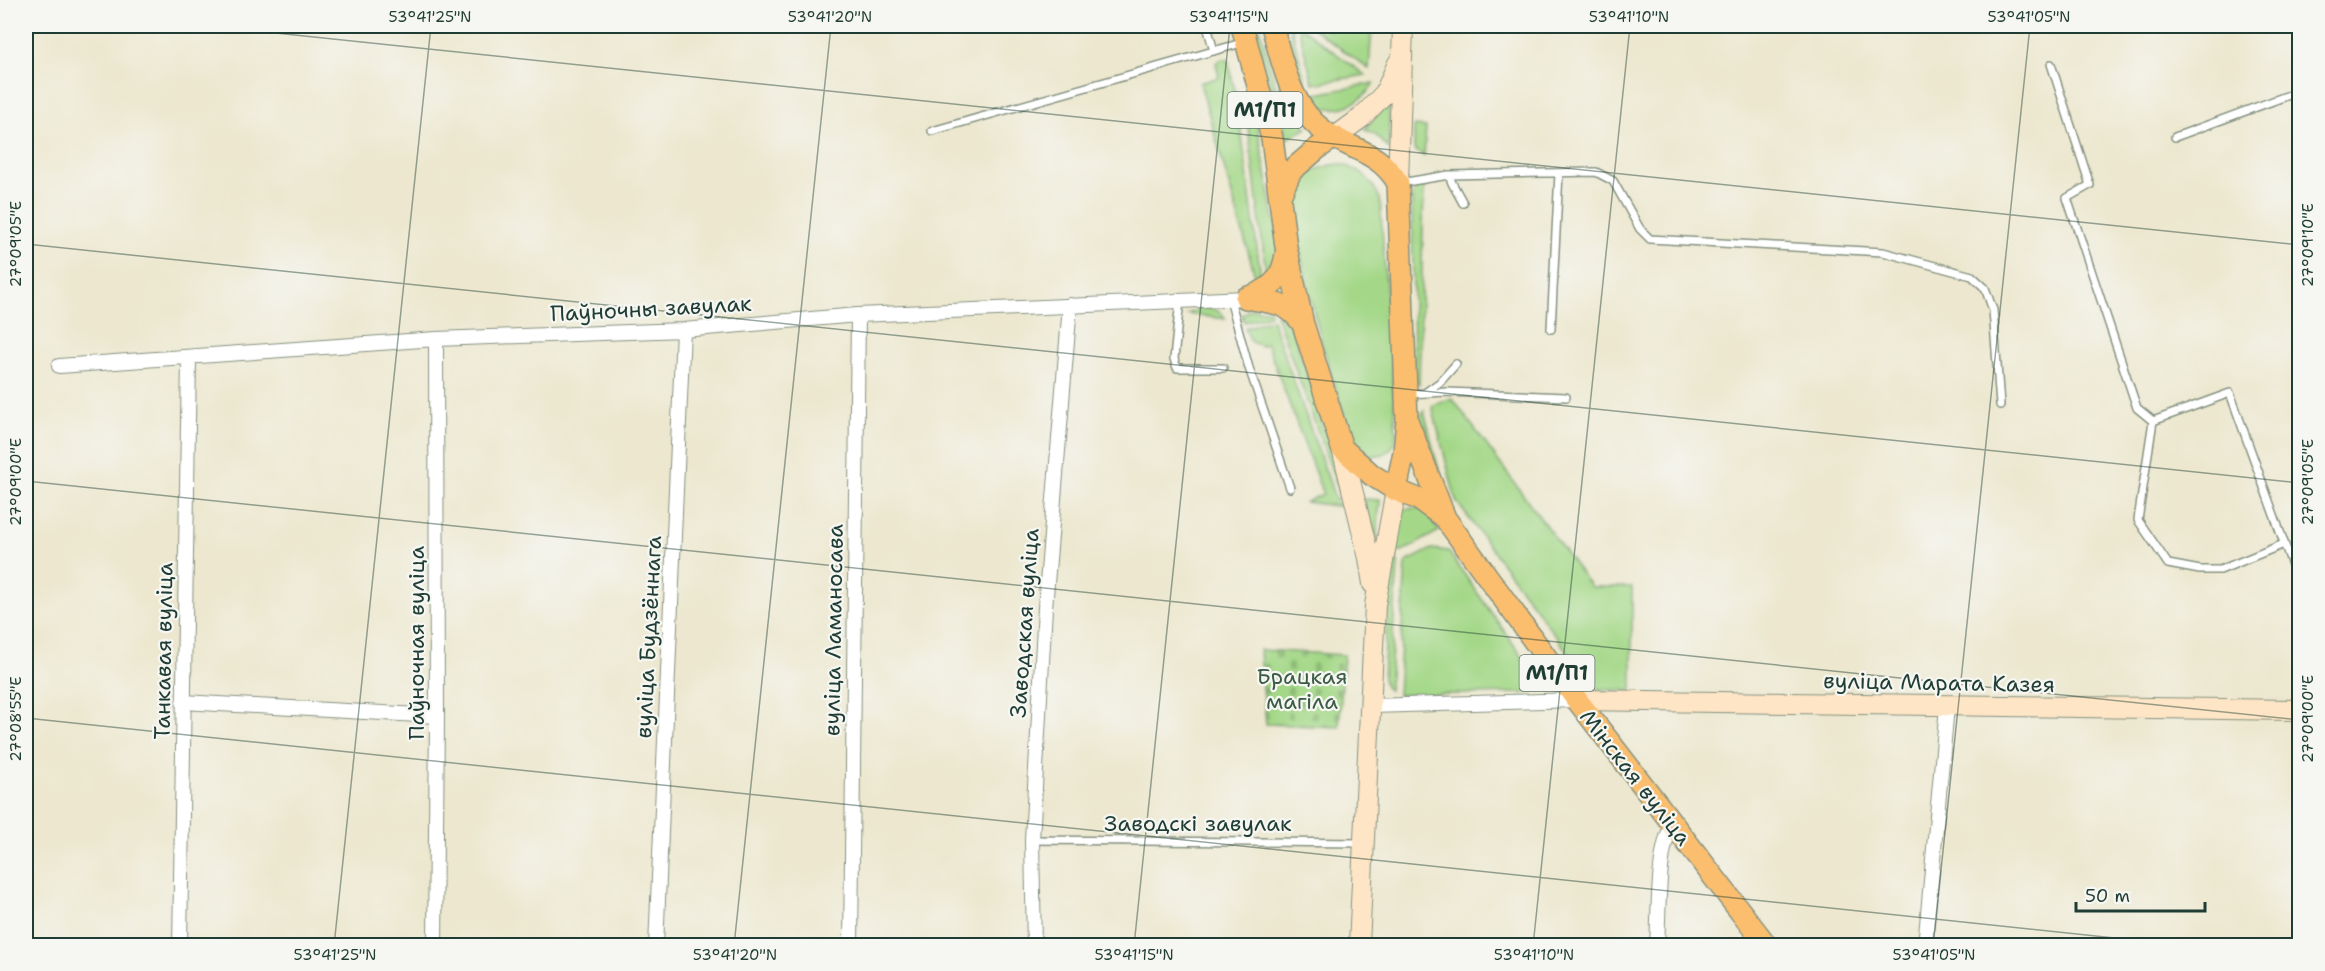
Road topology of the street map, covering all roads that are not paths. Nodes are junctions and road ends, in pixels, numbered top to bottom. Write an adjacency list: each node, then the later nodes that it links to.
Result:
1 (1207, 26): 5 (lane)
2 (1272, 26): 10 (main road, М1/П1)
3 (1403, 26): 6 (main road)
4 (1245, 34): 5 (lane); 15 (main road, М1/П1)
5 (1214, 51): 9 (lane)
6 (1402, 55): 10 (main road); 14 (main road)
7 (2051, 64): 34 (lane)
8 (2300, 91): 11 (lane)
9 (932, 131)
10 (1335, 137): 14 (main road, М1/П1); 15 (main road)
11 (2175, 137)
12 (1559, 173): 13 (lane); 23 (lane); 32 (lane)
13 (1449, 175): 14 (lane); 16 (lane)
14 (1398, 183): 30 (main road, М1/П1)
15 (1280, 196): 17 (main road, М1/П1)
16 (1463, 203)
17 (1286, 247): 18 (main road); 22 (main road, М1/П1)
18 (1238, 298): 19 (street, Паўночны завулак); 22 (main road); 37 (lane)
19 (1180, 300): 20 (street, Паўночны завулак); 29 (lane)
20 (1070, 305): 21 (street, Паўночны завулак); 50 (street, Заводская вуліца)
21 (858, 315): 24 (street, Паўночны завулак); 55 (street, вуліца Ламаносава)
22 (1303, 324): 36 (main road, М1/П1)
23 (1551, 329)
24 (683, 330): 25 (street, Паўночны завулак); 54 (street, вуліца Будзённага)
25 (436, 339): 26 (street, Паўночны завулак); 48 (street, Паўночная вуліца)
26 (189, 358): 28 (street, Паўночны завулак); 44 (street, Танкавая вуліца)
27 (1456, 364): 30 (lane)
28 (59, 366)
29 (1223, 368)
30 (1415, 394): 31 (lane); 33 (main road, М1/П1)
31 (1566, 397)
32 (2000, 405)
33 (1407, 420): 35 (main road); 39 (main road, М1/П1)
34 (2153, 421): 40 (lane); 40 (lane)
35 (1404, 446): 36 (main road); 38 (main road)
36 (1350, 456): 38 (main road, М1/П1); 42 (main road)
37 (1290, 488)
38 (1396, 490): 39 (main road, М1/П1); 42 (main road)
39 (1446, 518): 43 (main road, Мінская вуліца / М1/П1)
40 (2284, 544): 41 (lane)
41 (2300, 587)
42 (1375, 604): 45 (main road)
43 (1577, 700): 45 (street); 46 (main road, вуліца Марата Казея); 49 (main road, Мінская вуліца / М1/П1)
44 (183, 702): 48 (street); 52 (street, Танкавая вуліца)
45 (1371, 706): 51 (main road)
46 (1947, 706): 47 (main road, вуліца Марата Казея); 60 (street)
47 (2300, 710)
48 (438, 716): 53 (street, Паўночная вуліца)
49 (1673, 824): 58 (street); 59 (main road, Мінская вуліца / М1/П1)
50 (1032, 840): 51 (lane, Заводскі завулак); 56 (street, Заводская вуліца)
51 (1364, 843): 57 (main road)
52 (180, 945)
53 (435, 945)
54 (656, 945)
55 (851, 945)
56 (1034, 945)
57 (1359, 945)
58 (1658, 945)
59 (1767, 945)
60 (1926, 945)

